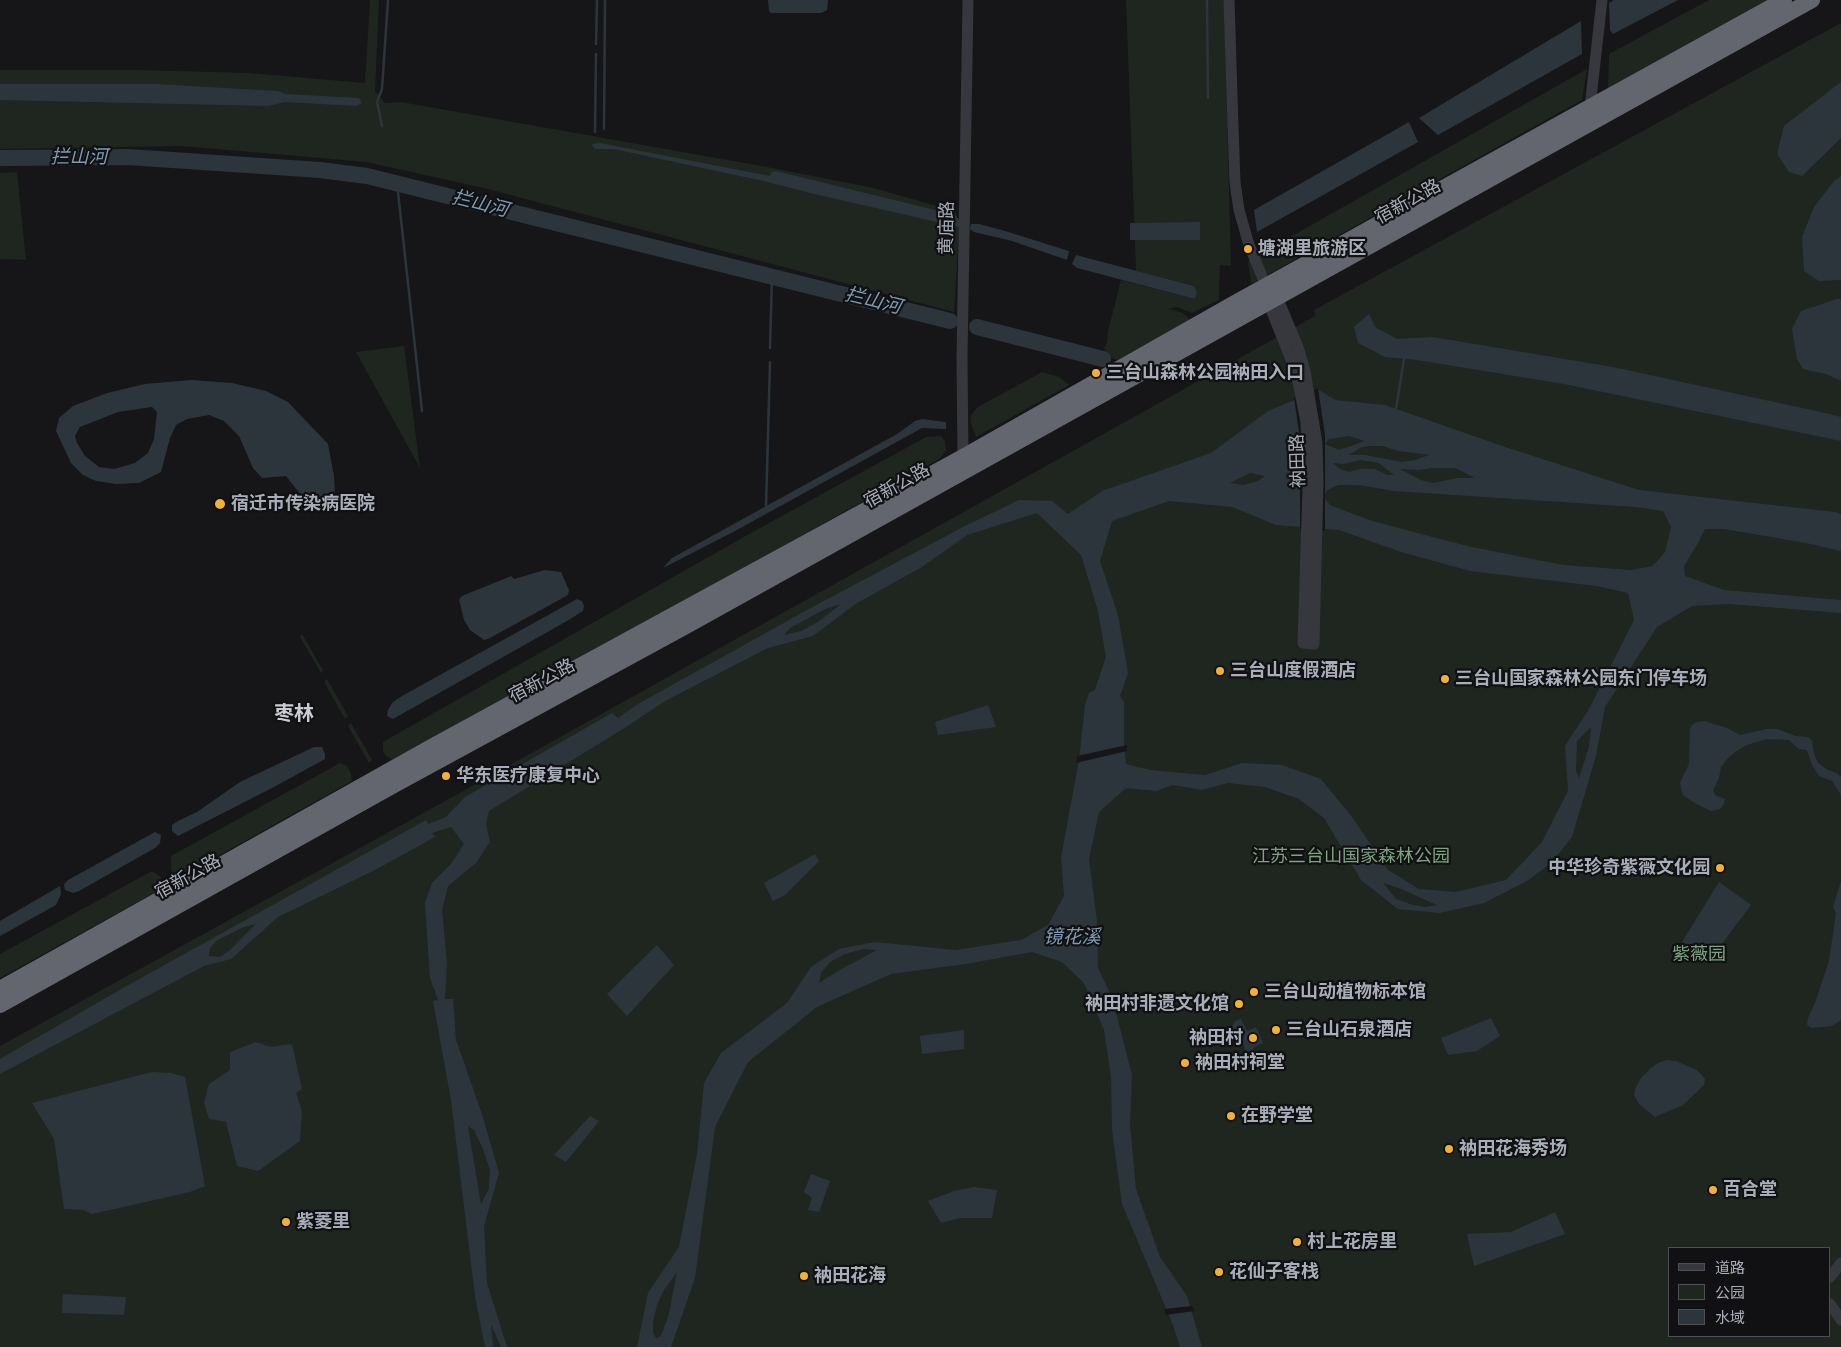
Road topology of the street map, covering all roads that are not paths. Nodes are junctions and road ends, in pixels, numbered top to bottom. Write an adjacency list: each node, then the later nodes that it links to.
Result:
1 (968, 0): 8 (street, 黄庙路)
2 (1229, 0): 7 (street, 衲田路)
3 (1602, 0): 6 (street)
4 (1784, 0): 6 (highway, 宿新公路)
5 (1812, 0): 7 (highway, 宿新公路)
6 (1590, 107): 7 (highway, 宿新公路)
7 (1269, 292): 8 (highway, 宿新公路); 9 (street, 衲田路); 11 (highway, 宿新公路)
8 (962, 457): 10 (highway, 宿新公路)
9 (1308, 643)
10 (0, 989)
11 (0, 1005)
12 (1841, 1263): 13 (street)
13 (1831, 1276)
14 (1831, 1305): 15 (street)
15 (1841, 1320)

